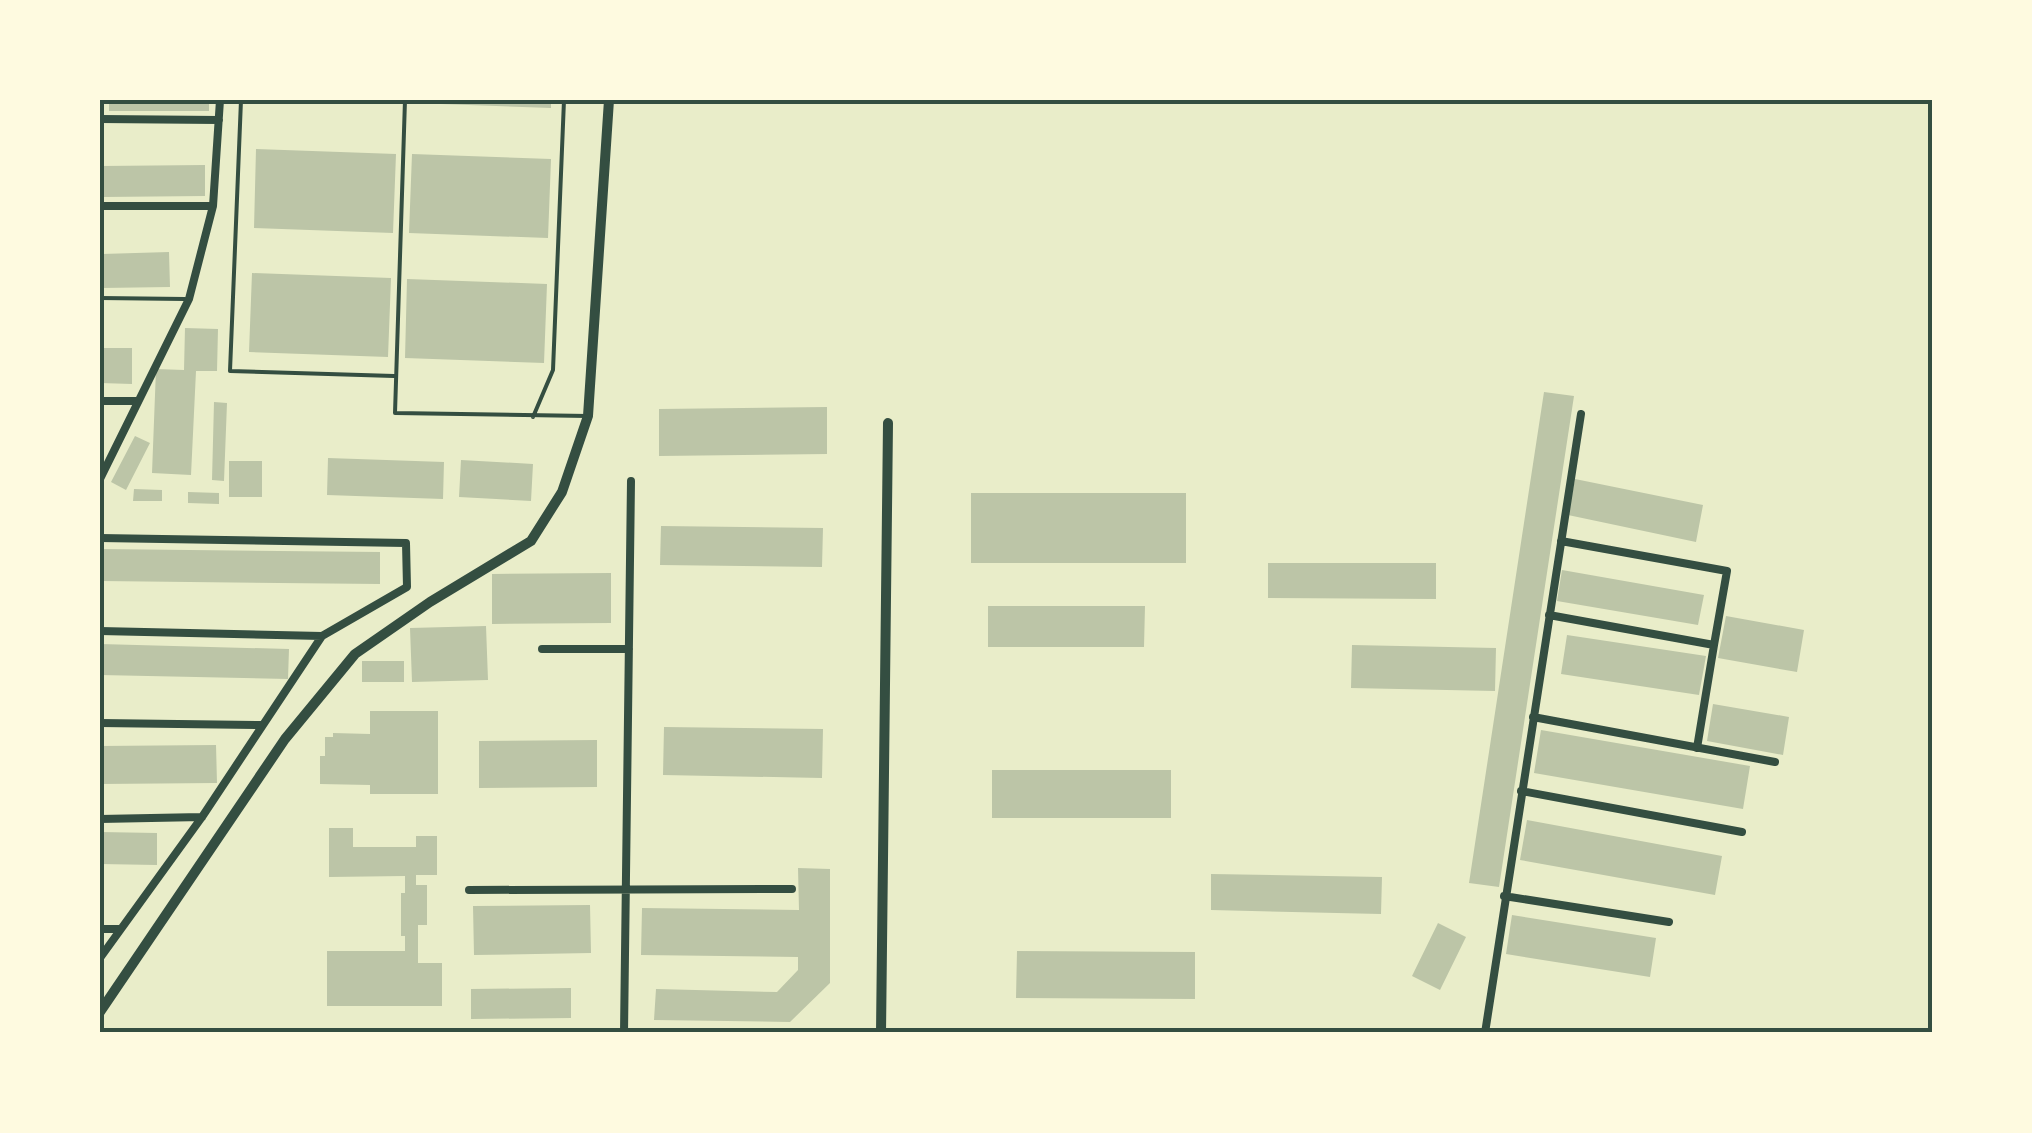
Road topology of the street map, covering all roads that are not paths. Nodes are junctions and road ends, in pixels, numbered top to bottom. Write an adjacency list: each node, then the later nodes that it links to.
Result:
1 (220, 100): 7 (street)
2 (241, 100): 12 (lane)
3 (406, 100): 12 (lane)
4 (564, 100): 17 (lane)
5 (609, 100): 16 (street)
6 (100, 119): 7 (street)
7 (219, 120): 9 (street)
8 (100, 206): 9 (street)
9 (213, 206): 11 (street)
10 (100, 298): 11 (lane)
11 (189, 299): 13 (street)
12 (396, 376): 17 (lane)
13 (138, 400): 14 (street); 19 (street)
14 (100, 401)
15 (1581, 414): 22 (street)
16 (588, 416): 17 (lane); 46 (street)
17 (533, 417)
18 (888, 423): 48 (street)
19 (100, 480)
20 (631, 481): 28 (street)
21 (100, 538): 25 (street)
22 (1560, 541): 23 (street); 26 (street)
23 (1549, 615): 26 (street); 29 (street)
24 (100, 631): 25 (street)
25 (322, 636): 31 (street)
26 (1714, 644): 32 (street)
27 (542, 648): 28 (street)
28 (629, 649): 38 (street)
29 (1533, 717): 32 (street); 34 (street)
30 (100, 723): 31 (street)
31 (260, 725): 35 (street)
32 (1697, 748): 33 (street)
33 (1775, 762)
34 (1521, 791): 37 (street); 41 (street)
35 (202, 817): 36 (street); 44 (street)
36 (100, 820)
37 (1742, 832)
38 (626, 889): 39 (street); 40 (street); 47 (street)
39 (792, 889)
40 (470, 890)
41 (1504, 896): 42 (street); 49 (street)
42 (1669, 922)
43 (100, 929): 44 (street)
44 (119, 929): 45 (street)
45 (100, 958)
46 (100, 1012)
47 (624, 1033)
48 (881, 1033)
49 (1485, 1033)

